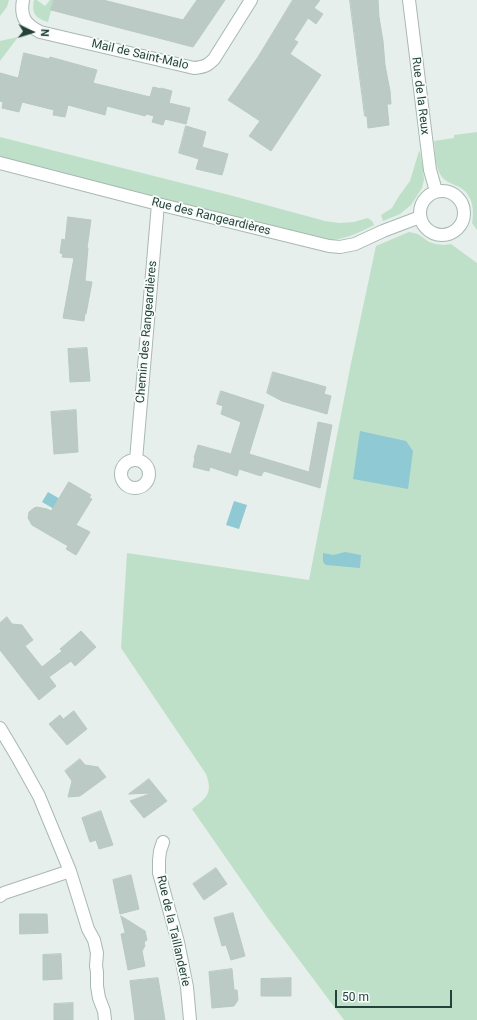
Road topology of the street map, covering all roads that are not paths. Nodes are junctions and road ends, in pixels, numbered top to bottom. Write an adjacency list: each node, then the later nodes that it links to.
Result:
1 (23, 0): 2 (street, Mail de Saint-Malo)
2 (252, 0)
3 (409, 0): 5 (street, Rue de la Reux)
4 (0, 163): 6 (street, Rue des Rangeardières)
5 (436, 191): 7 (street); 7 (street)
6 (158, 204): 7 (street, Rue des Rangeardières); 8 (street, Chemin des Rangeardières)
7 (420, 217)
8 (136, 460)
9 (0, 728): 11 (street)
10 (163, 842): 14 (street, Rue de la Taillanderie)
11 (70, 871): 12 (street); 13 (street)
12 (0, 896)
13 (106, 1020)
14 (190, 1020)

